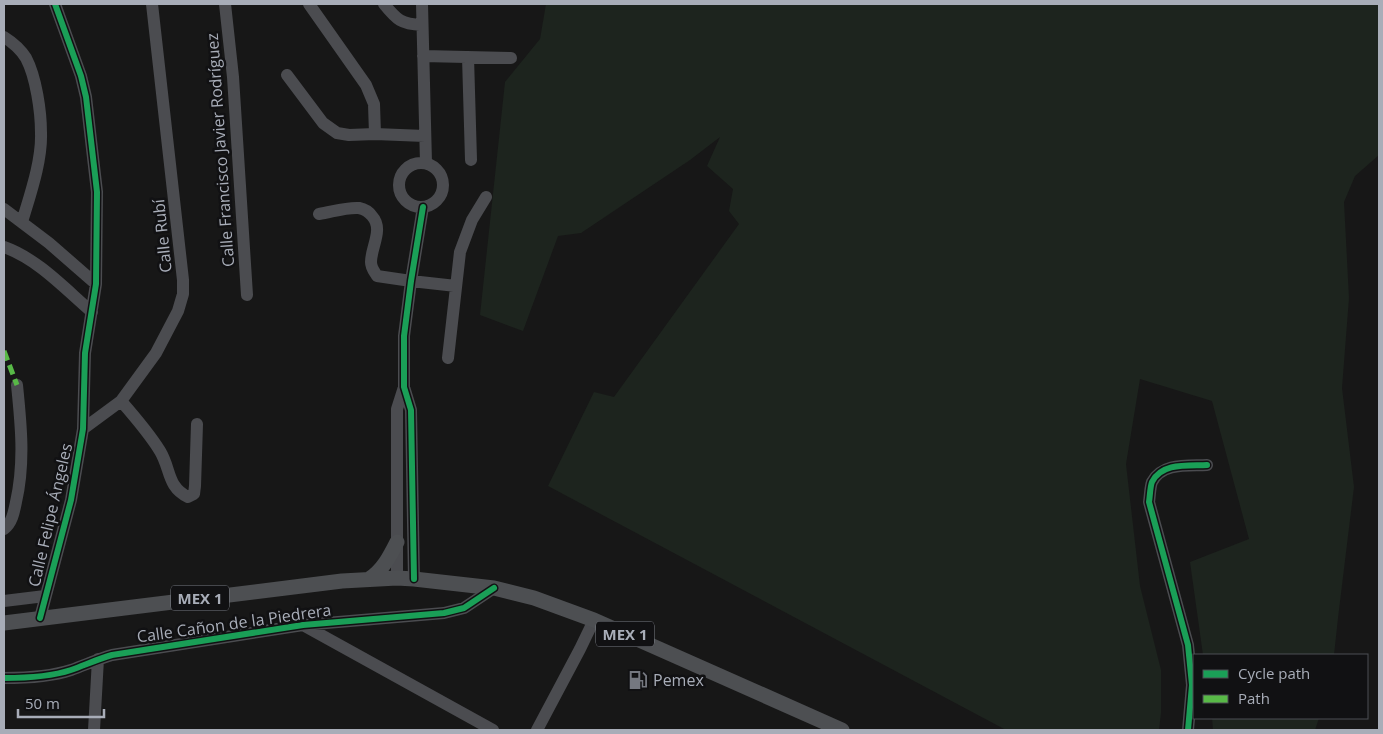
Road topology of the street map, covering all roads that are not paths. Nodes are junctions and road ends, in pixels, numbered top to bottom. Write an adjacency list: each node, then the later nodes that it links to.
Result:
1 (55, 4): 24 (street, Calle Felipe Ángeles)
2 (152, 4): 31 (street, Calle Rubí)
3 (225, 4): 26 (street, Calle Francisco Javier Rodríguez)
4 (309, 4): 13 (street)
5 (384, 4): 7 (street)
6 (422, 4): 7 (street)
7 (422, 25): 9 (street)
8 (4, 37): 21 (street)
9 (423, 56): 10 (street); 14 (street)
10 (468, 57): 11 (street); 15 (street)
11 (511, 58)
12 (287, 75): 13 (street)
13 (374, 134): 14 (street)
14 (425, 136): 16 (street)
15 (471, 160)
16 (426, 163): 18 (street); 18 (street)
17 (486, 197): 25 (street)
18 (423, 207): 23 (street)
19 (4, 209): 21 (street)
20 (320, 214): 23 (street)
21 (22, 222): 24 (street)
22 (4, 247): 27 (street)
23 (410, 281): 25 (street); 30 (street)
24 (96, 284): 27 (street, Calle Felipe Ángeles)
25 (456, 286): 28 (street)
26 (247, 295)
27 (92, 312): 33 (street, Calle Felipe Ángeles)
28 (448, 358)
29 (17, 384): 37 (street)
30 (404, 387): 34 (street); 35 (street)
31 (121, 401): 32 (street); 33 (street, Calle Rubí)
32 (196, 424)
33 (83, 429): 43 (street, Calle Felipe Ángeles)
34 (412, 463): 35 (street); 41 (street)
35 (397, 464): 38 (street)
36 (1207, 465): 55 (street)
37 (4, 529)
38 (397, 542): 39 (street); 40 (main road)
39 (397, 578): 40 (main road, MEX 1); 41 (main road, MEX 1)
40 (369, 579): 45 (main road, MEX 1)
41 (414, 579): 42 (main road, MEX 1)
42 (494, 588): 46 (main road, MEX 1); 48 (street, Calle Cañon de la Piedrera)
43 (45, 596): 44 (street); 45 (street, Calle Felipe Ángeles)
44 (4, 601)
45 (40, 618): 47 (main road, MEX 1)
46 (594, 620): 53 (street); 54 (main road, MEX 1)
47 (4, 623)
48 (303, 625): 49 (street, Calle Cañon de la Piedrera); 52 (street, Calle Cañon de la Piedrera)
49 (98, 658): 50 (street, Calle Cañon de la Piedrera); 51 (street)
50 (4, 678)
51 (94, 730)
52 (493, 730)
53 (537, 730)
54 (842, 730)
55 (1188, 730)

